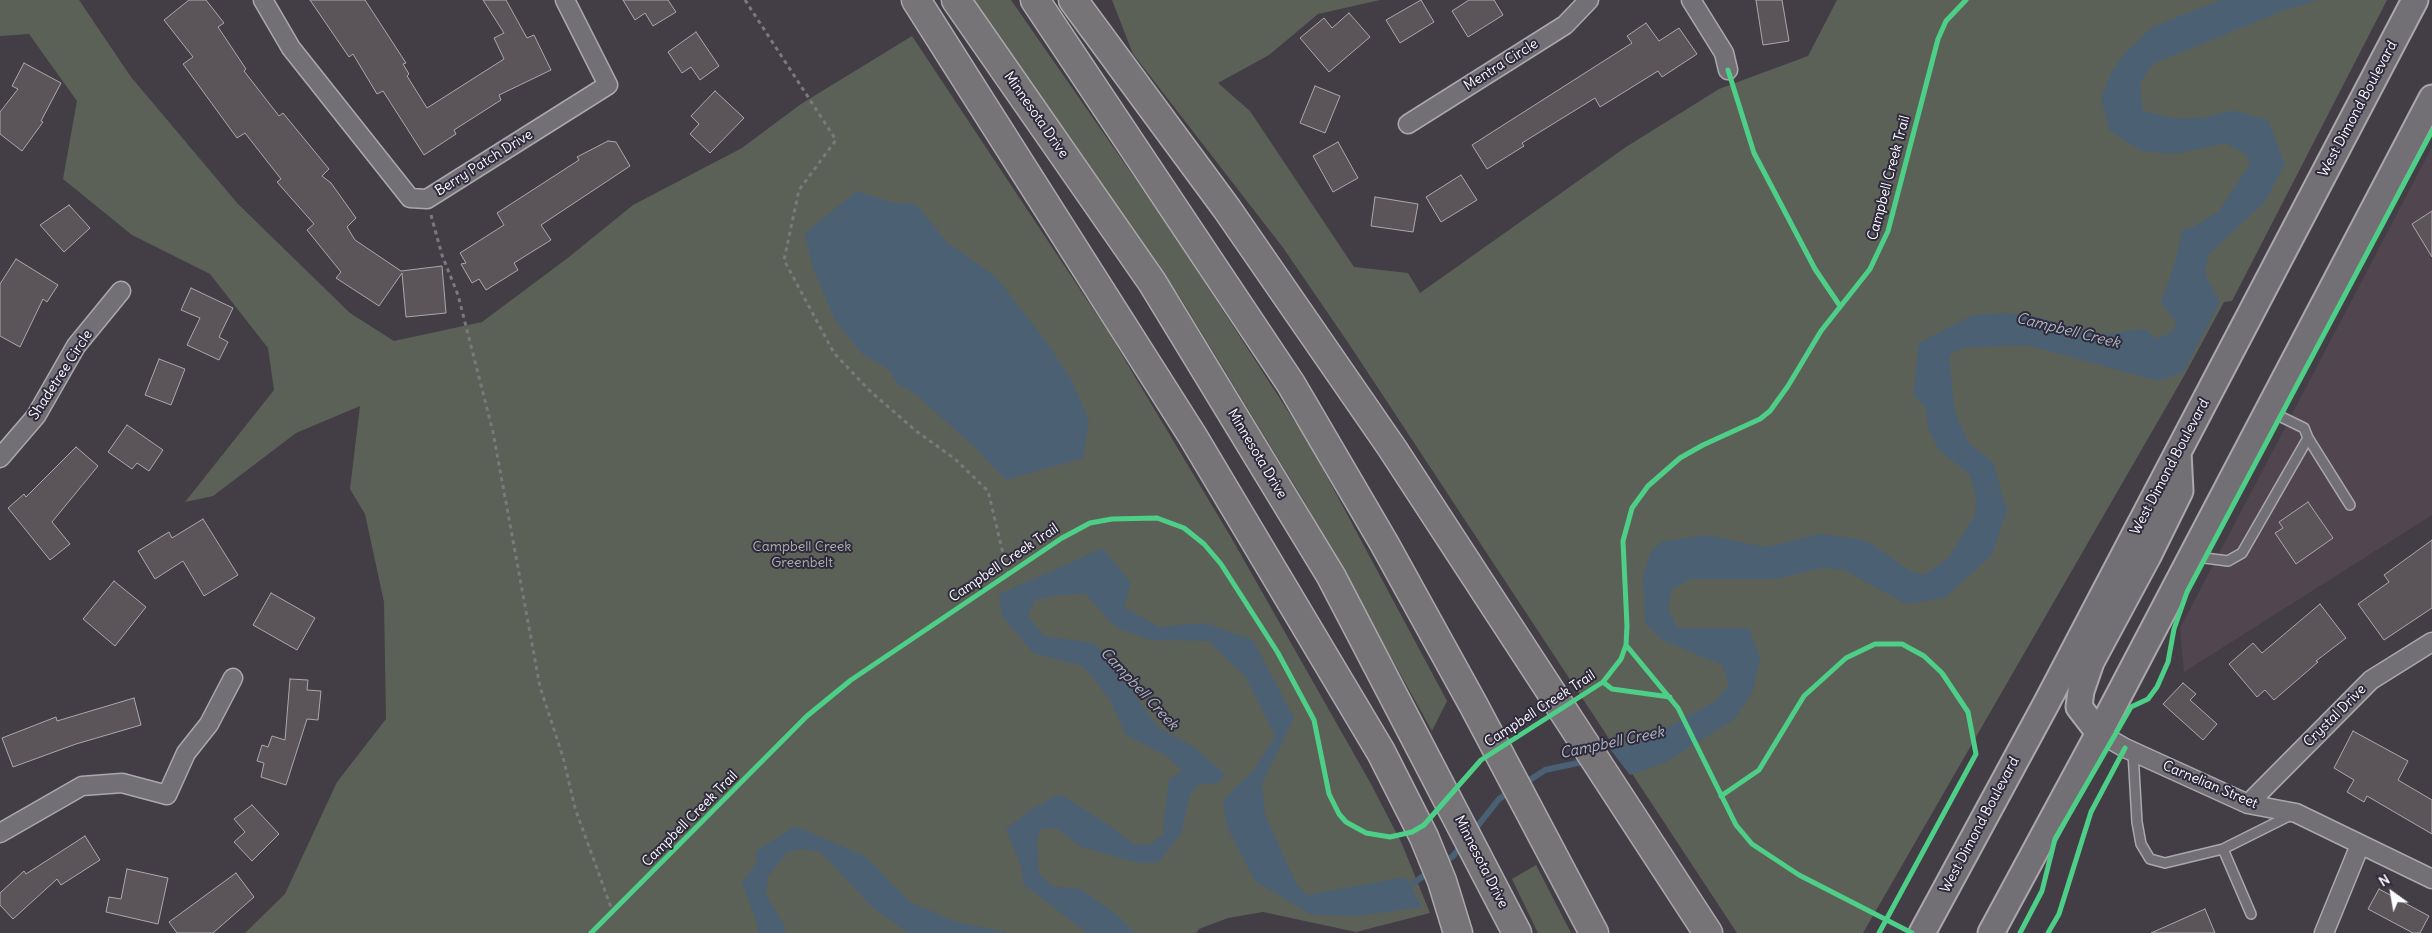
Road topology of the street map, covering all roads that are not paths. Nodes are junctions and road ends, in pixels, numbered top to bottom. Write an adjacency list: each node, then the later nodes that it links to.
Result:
1 (263, 0): 2 (street, Berry Patch Drive)
2 (565, 0)
3 (916, 0): 31 (highway)
4 (956, 0): 32 (highway, Minnesota Drive)
5 (1035, 0): 33 (highway)
6 (1073, 0): 34 (highway)
7 (1589, 0): 12 (street, Mentra Circle)
8 (1691, 0): 10 (street)
9 (2415, 0): 16 (main road, West Dimond Boulevard)
10 (1728, 70)
11 (2432, 98): 14 (main road)
12 (1408, 124)
13 (121, 291): 17 (street, Shadetree Circle)
14 (2268, 410): 15 (lane); 19 (main road)
15 (2308, 438): 18 (lane); 19 (lane)
16 (2178, 452): 22 (main road); 35 (main road, West Dimond Boulevard)
17 (0, 458)
18 (2350, 505)
19 (2194, 552): 22 (main road)
20 (2432, 642): 24 (street, Crystal Drive)
21 (233, 678): 26 (street)
22 (2099, 733): 23 (street, Carnelian Street); 36 (main road)
23 (2133, 752): 24 (street, Carnelian Street); 28 (lane)
24 (2248, 804): 25 (street, Carnelian Street)
25 (2296, 813): 27 (street, Carnelian Street); 28 (lane)
26 (0, 833)
27 (2360, 846): 29 (street, Carnelian Street); 37 (street)
28 (2223, 849): 30 (lane)
29 (2432, 879)
30 (2251, 914)
31 (1457, 928)
32 (1517, 933)
33 (1594, 933)
34 (1708, 933)
35 (1922, 933)
36 (1991, 933)
37 (2324, 933)

